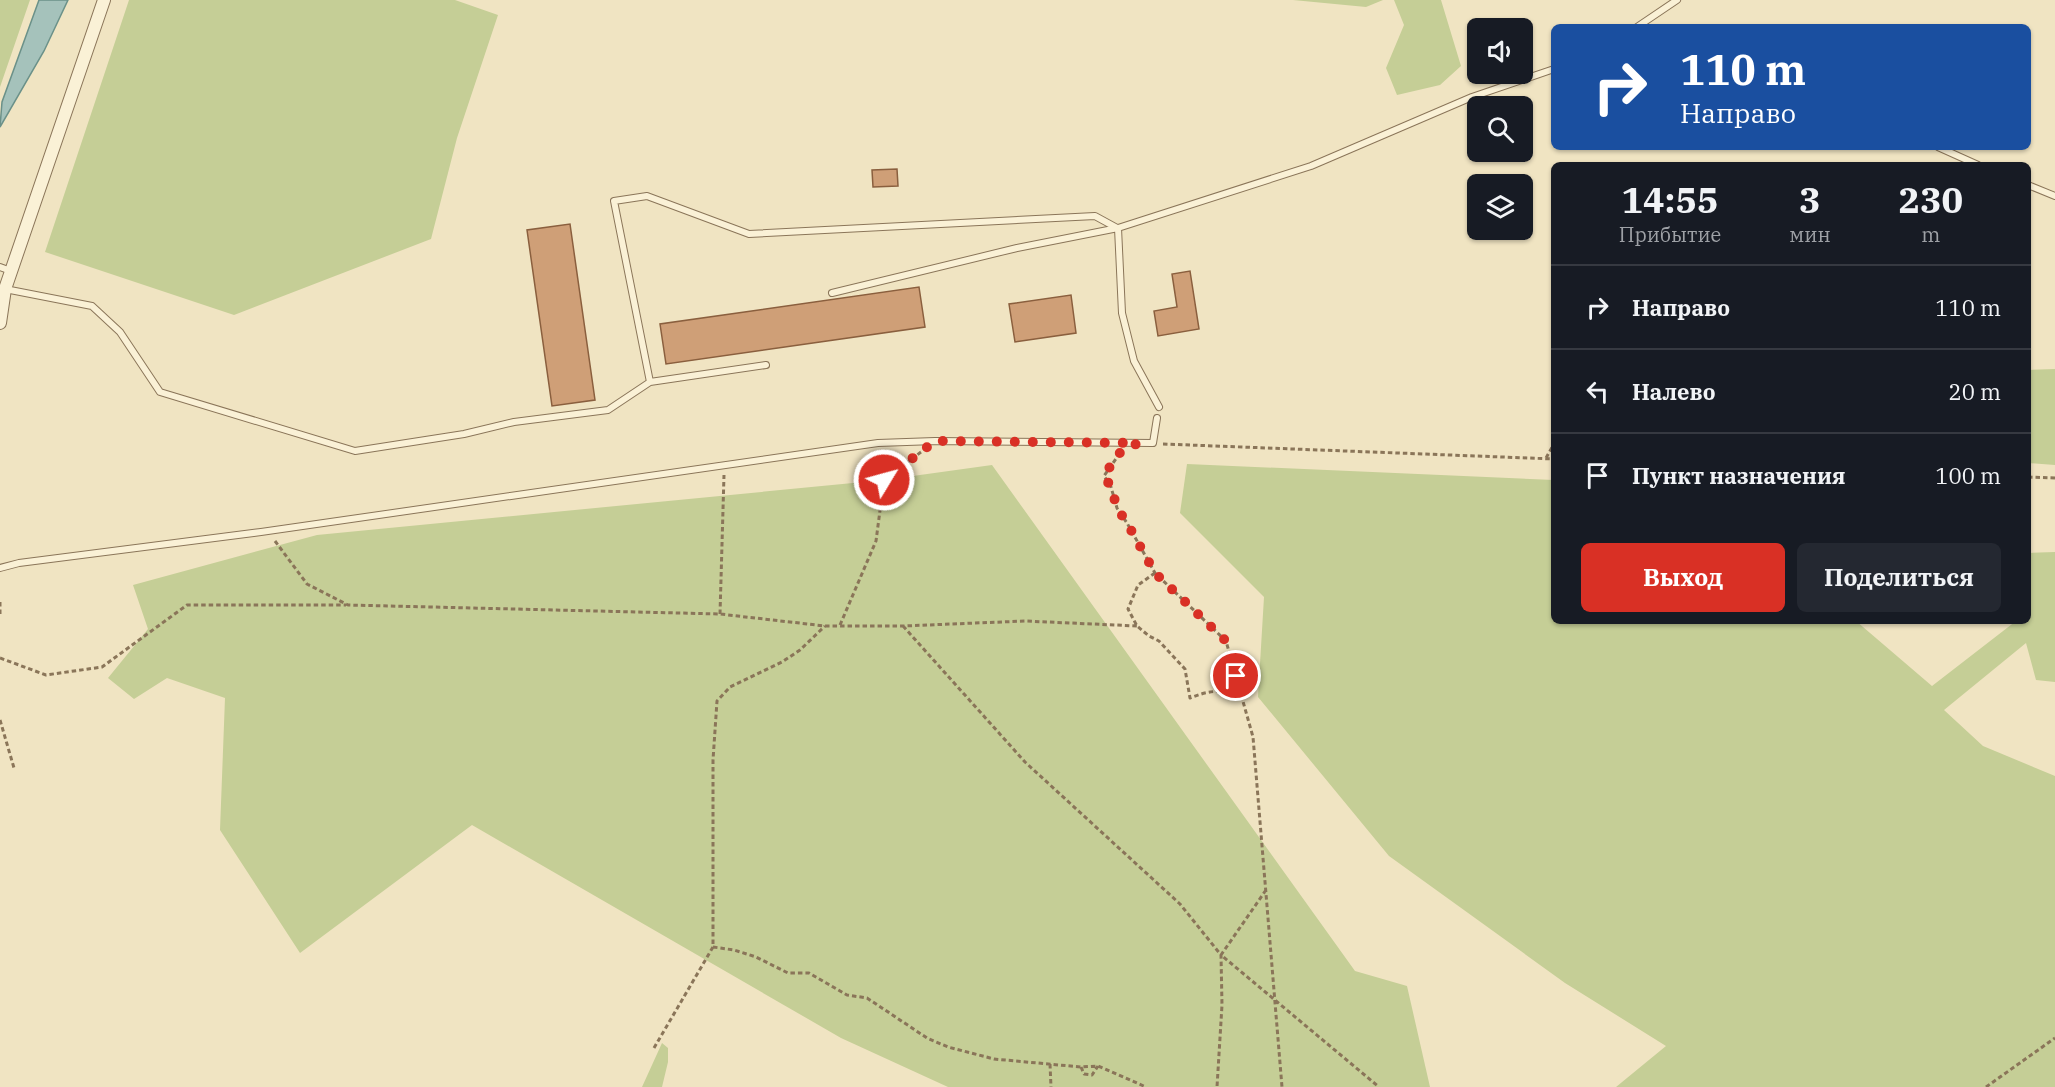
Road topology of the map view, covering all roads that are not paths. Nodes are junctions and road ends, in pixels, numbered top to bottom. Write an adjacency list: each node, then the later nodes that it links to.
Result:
1 (104, 0): 10 (street)
2 (1677, 0): 3 (lane)
3 (1641, 24)
4 (1551, 70): 9 (lane)
5 (1945, 150): 6 (lane)
6 (1971, 162)
7 (2031, 186): 8 (lane)
8 (2055, 196)
9 (1118, 228): 12 (lane); 15 (lane); 16 (lane)
10 (6, 269): 11 (street)
11 (5, 289): 13 (street); 15 (lane)
12 (832, 293)
13 (0, 322)
14 (766, 366): 15 (lane)
15 (650, 382)
16 (1159, 407)
17 (1157, 418): 18 (lane)
18 (0, 567)

